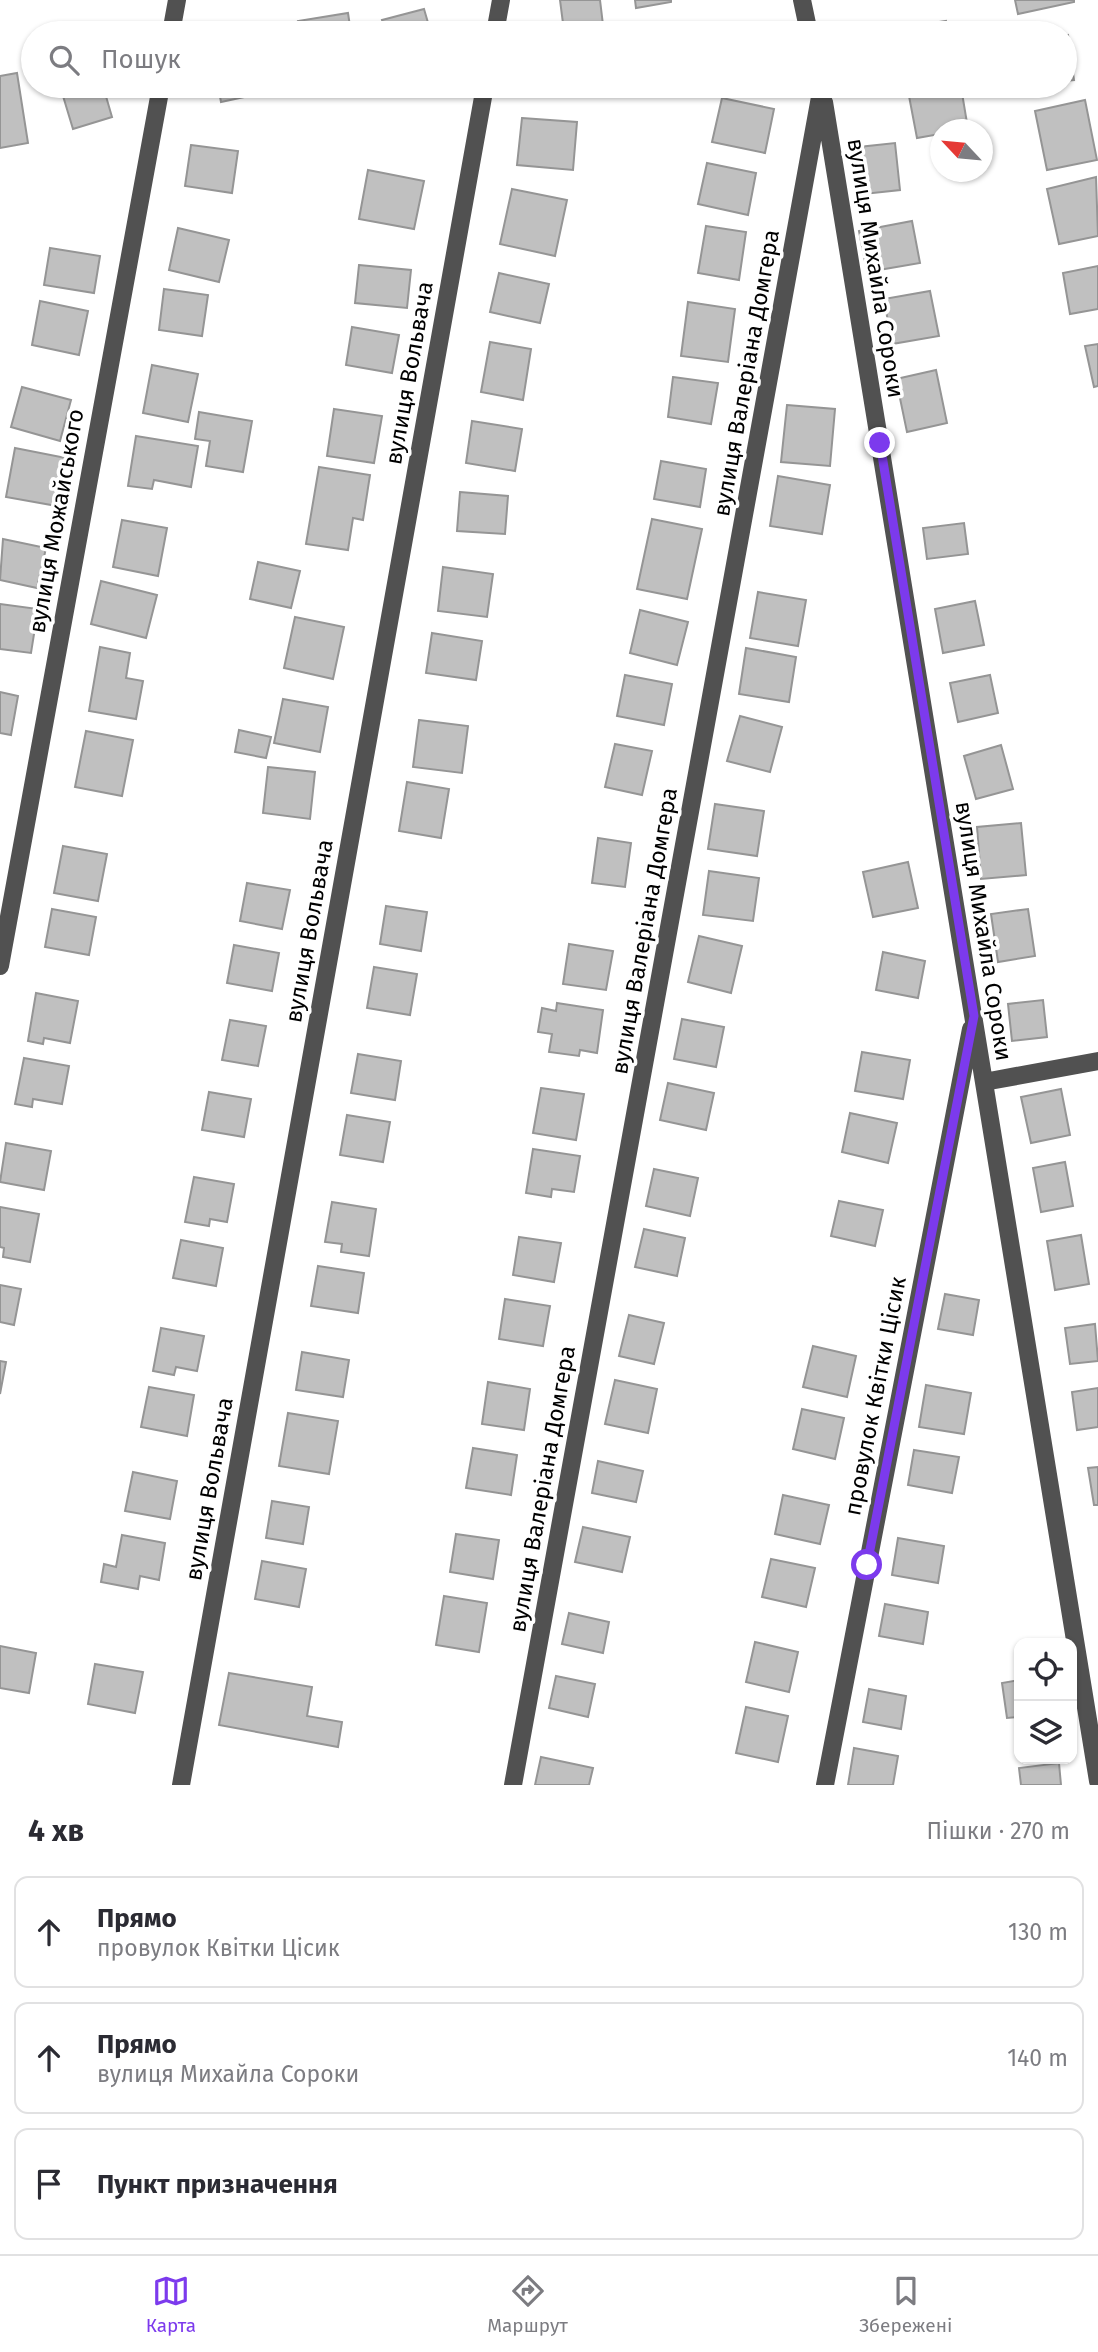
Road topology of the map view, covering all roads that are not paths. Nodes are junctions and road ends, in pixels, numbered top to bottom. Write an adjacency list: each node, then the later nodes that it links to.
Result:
1 (177, 0): 4 (street)
2 (501, 0): 5 (street)
3 (802, 0): 6 (street)
4 (173, 21)
5 (497, 21)
6 (806, 21)
7 (159, 98): 11 (street, вулиця Можайського)
8 (483, 98): 16 (street, вулиця Вольвача)
9 (820, 98): 17 (street, вулиця Валеріана Домгера)
10 (824, 98): 12 (street, вулиця Михайла Сороки)
11 (0, 965)
12 (974, 1016): 14 (street, вулиця Михайла Сороки); 18 (street, провулок Квітки Цісик)
13 (1098, 1061): 14 (street)
14 (984, 1082): 15 (street, вулиця Михайла Сороки)
15 (1098, 1781)
16 (181, 1785)
17 (513, 1785)
18 (825, 1785)

